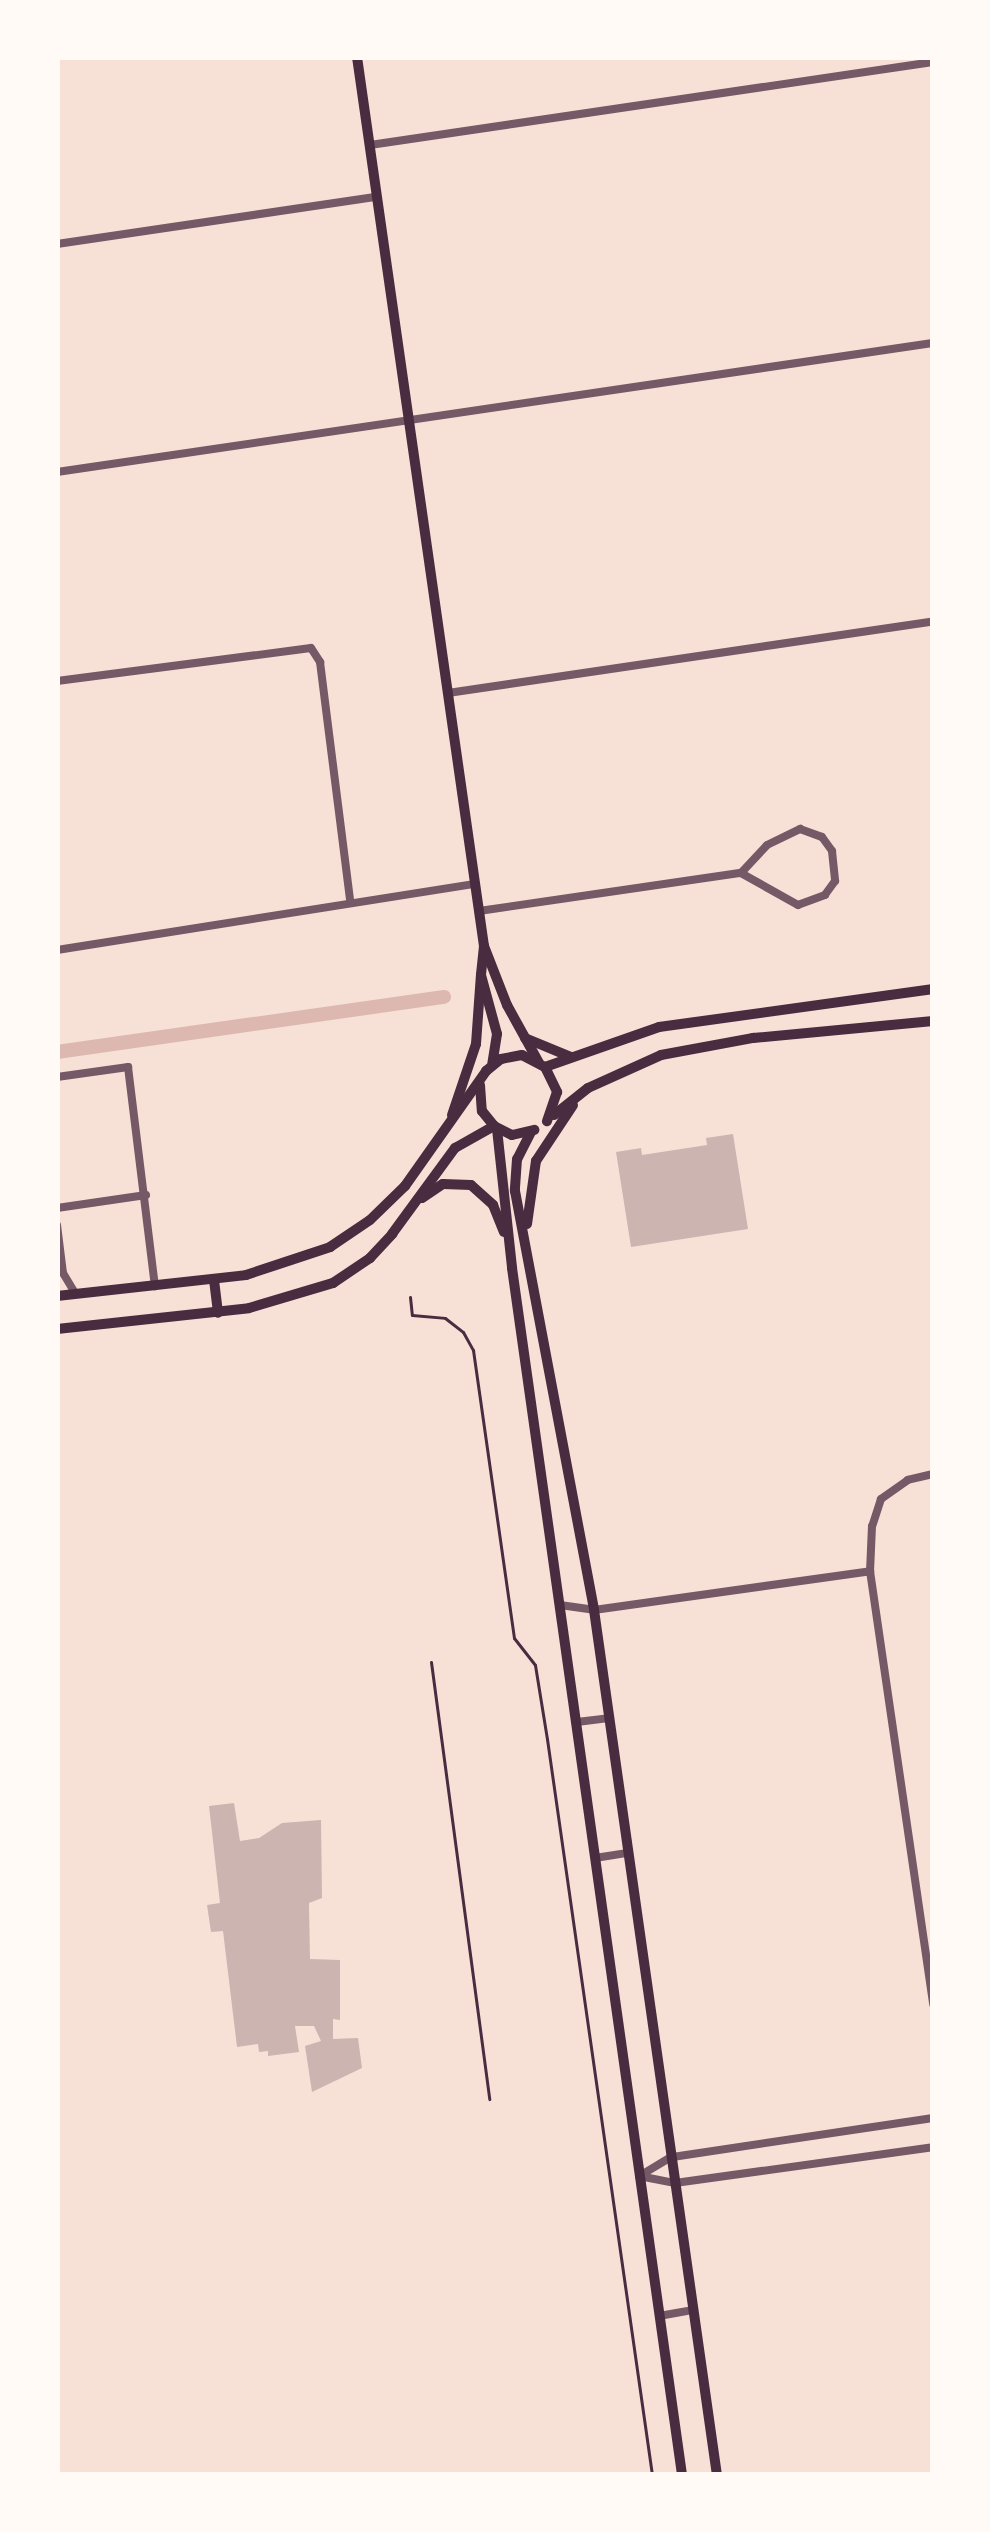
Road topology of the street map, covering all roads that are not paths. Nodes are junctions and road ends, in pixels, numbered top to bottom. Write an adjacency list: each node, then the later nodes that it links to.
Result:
1 (358, 57): 3 (main road)
2 (933, 62): 3 (street)
3 (370, 145): 4 (main road)
4 (377, 197): 5 (street); 7 (main road)
5 (57, 244)
6 (933, 343): 7 (street)
7 (409, 422): 8 (street); 11 (main road)
8 (57, 472)
9 (933, 621): 11 (street)
10 (57, 681): 14 (street)
11 (448, 693): 13 (main road)
12 (741, 873): 12 (street); 15 (street)
13 (475, 884): 14 (street); 15 (main road)
14 (350, 900): 17 (street)
15 (479, 910): 16 (main road)
16 (484, 946): 18 (main road); 21 (main road)
17 (57, 950)
18 (481, 975): 23 (main road); 29 (main road)
19 (933, 989): 22 (main road)
20 (933, 1022): 27 (main road)
21 (523, 1036): 22 (main road); 24 (main road)
22 (572, 1057): 24 (main road)
23 (492, 1064): 24 (main road); 26 (main road)
24 (542, 1065): 28 (main road)
25 (57, 1077): 32 (street)
26 (481, 1079): 29 (main road); 30 (main road)
27 (577, 1095): 28 (main road); 38 (main road)
28 (548, 1121): 31 (main road)
29 (450, 1124): 36 (main road)
30 (496, 1128): 31 (main road); 33 (main road); 37 (main road)
31 (531, 1132): 38 (main road)
32 (146, 1195): 34 (street); 41 (street)
33 (418, 1200): 37 (main road); 39 (main road)
34 (57, 1208)
35 (57, 1225): 42 (street)
36 (353, 1233): 39 (main road); 40 (main road)
37 (508, 1240): 48 (main road)
38 (527, 1251): 49 (main road)
39 (370, 1258): 44 (main road)
40 (214, 1280): 41 (main road); 44 (main road)
41 (155, 1286): 42 (main road)
42 (76, 1294): 43 (main road)
43 (57, 1296)
44 (218, 1313): 45 (main road)
45 (57, 1329)
46 (933, 1474): 47 (street)
47 (871, 1570): 49 (street); 54 (street)
48 (560, 1605): 49 (street); 51 (main road)
49 (594, 1610): 50 (main road)
50 (609, 1718): 51 (street); 52 (main road)
51 (577, 1722): 53 (main road)
52 (628, 1853): 53 (street); 57 (main road)
53 (595, 1858): 58 (main road)
54 (933, 2004)
55 (933, 2118): 57 (street)
56 (933, 2147): 59 (street)
57 (671, 2157): 58 (street); 59 (main road)
58 (639, 2176): 59 (street); 61 (main road)
59 (675, 2183): 60 (main road)
60 (693, 2310): 61 (street); 63 (main road)
61 (658, 2316): 62 (main road)
62 (682, 2475)
63 (717, 2475)

